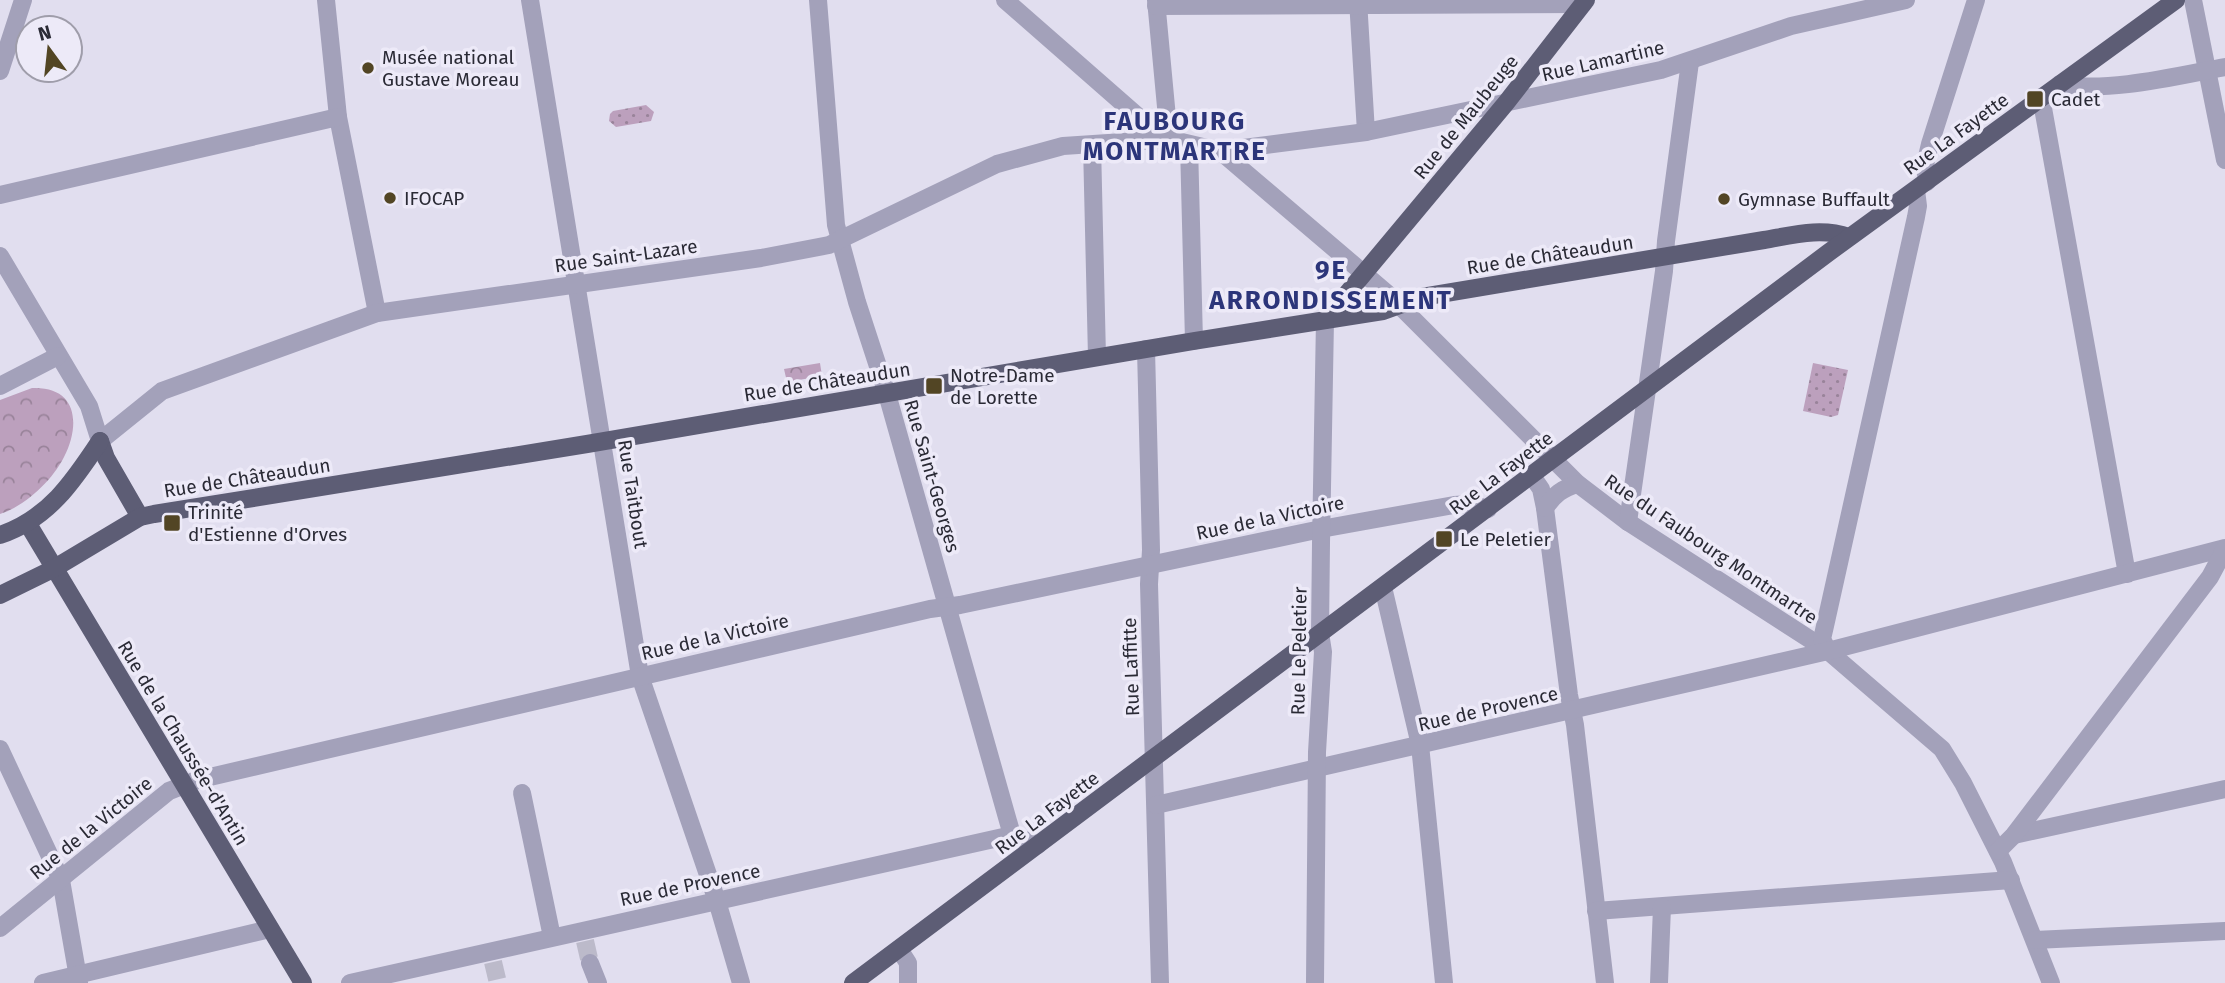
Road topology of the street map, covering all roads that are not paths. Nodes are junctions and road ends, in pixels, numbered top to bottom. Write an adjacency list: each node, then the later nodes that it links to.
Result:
1 (23, 0): 15 (street)
2 (326, 0): 19 (street)
3 (530, 0): 33 (street, Rue Taitbout)
4 (818, 0): 29 (street, Rue Saint-Georges)
5 (1005, 0): 21 (street)
6 (1906, 0): 13 (street, Rue Lamartine)
7 (1976, 0): 26 (street)
8 (2176, 0): 16 (main road, Rue La Fayette)
9 (2193, 0): 14 (street)
10 (1358, 2): 11 (street); 12 (street); 20 (street)
11 (1585, 2): 18 (main road, Rue de Maubeuge)
12 (1156, 3): 21 (street)
13 (1690, 62): 18 (street, Rue Lamartine); 31 (street)
14 (2217, 69): 16 (street); 25 (street)
15 (0, 71)
16 (2060, 85): 17 (main road, Rue La Fayette)
17 (2041, 97): 26 (main road, Rue La Fayette); 59 (street)
18 (1506, 103): 20 (street, Rue Lamartine); 32 (main road, Rue de Maubeuge)
19 (338, 117): 27 (street); 35 (street)
20 (1366, 132): 24 (street, Rue Lamartine)
21 (1169, 139): 22 (street, Rue Saint-Lazare); 23 (street, Rue du Faubourg Montmartre)
22 (1092, 145): 29 (street, Rue Saint-Lazare); 40 (street)
23 (1189, 145): 24 (street, Rue du Faubourg Montmartre); 37 (street)
24 (1220, 151): 32 (street, Rue du Faubourg Montmartre)
25 (2225, 160)
26 (1922, 186): 28 (main road, Rue La Fayette); 64 (street)
27 (0, 195)
28 (1849, 237): 31 (main road, Rue de Châteaudun); 42 (main road, Rue La Fayette)
29 (840, 240): 33 (street, Rue Saint-Lazare); 43 (street, Rue Saint-Georges)
30 (0, 256): 39 (street)
31 (1664, 264): 34 (main road, Rue de Châteaudun); 42 (street)
32 (1369, 266): 34 (street, Rue du Faubourg Montmartre); 36 (main road, Rue de Maubeuge)
33 (576, 284): 35 (street, Rue Saint-Lazare); 45 (street, Rue Taitbout)
34 (1399, 305): 36 (main road, Rue de Châteaudun); 46 (street, Rue du Faubourg Montmartre)
35 (377, 313): 44 (street, Rue Saint-Lazare)
36 (1325, 320): 37 (main road, Rue de Châteaudun); 54 (street, Rue Le Peletier)
37 (1194, 341): 38 (main road, Rue de Châteaudun)
38 (1146, 349): 40 (main road, Rue de Châteaudun); 57 (street, Rue Laffitte)
39 (58, 356): 41 (street); 44 (street)
40 (1097, 357): 43 (main road, Rue de Châteaudun)
41 (0, 386)
42 (1647, 390): 46 (main road, Rue La Fayette); 52 (street)
43 (887, 394): 45 (main road, Rue de Châteaudun); 62 (street, Rue Saint-Georges)
44 (100, 441): 51 (main road); 53 (main road)
45 (603, 441): 51 (main road, Rue de Châteaudun); 65 (street, Rue Taitbout)
46 (1553, 460): 47 (main road, Rue La Fayette); 48 (street, Rue du Faubourg Montmartre)
47 (1532, 476): 49 (street); 50 (main road, Rue La Fayette)
48 (1578, 484): 49 (street); 52 (street, Rue du Faubourg Montmartre)
49 (1545, 508): 66 (street)
50 (1488, 509): 54 (street, Rue de la Victoire); 60 (main road, Rue La Fayette)
51 (140, 517): 58 (main road)
52 (1628, 522): 64 (street, Rue du Faubourg Montmartre)
53 (28, 524): 55 (main road); 58 (main road, Rue de la Chaussée-d'Antin)
54 (1321, 529): 57 (street, Rue de la Victoire); 63 (street, Rue Le Peletier)
55 (0, 535)
56 (2225, 549): 59 (street, Rue de Provence); 76 (street)
57 (1151, 565): 62 (street, Rue de la Victoire); 69 (street, Rue Laffitte)
58 (53, 569): 61 (main road); 71 (main road, Rue de la Chaussée-d'Antin)
59 (2127, 574): 64 (street, Rue de Provence)
60 (1383, 587): 63 (main road, Rue La Fayette); 67 (street)
61 (0, 595)
62 (947, 607): 65 (street, Rue de la Victoire); 75 (street, Rue Saint-Georges)
63 (1321, 633): 69 (main road, Rue La Fayette); 70 (street, Rue Le Peletier)
64 (1828, 651): 66 (street, Rue de Provence); 78 (street, Rue du Faubourg Montmartre)
65 (640, 676): 71 (street, Rue de la Victoire); 81 (street, Rue Taitbout)
66 (1572, 711): 67 (street, Rue de Provence); 83 (street)
67 (1420, 746): 70 (street, Rue de Provence); 101 (street)
68 (0, 749): 79 (street)
69 (1154, 758): 74 (street, Rue Laffitte); 77 (main road, Rue La Fayette)
70 (1318, 768): 74 (street, Rue de Provence); 100 (street, Rue Le Peletier)
71 (183, 785): 79 (street, Rue de la Victoire); 85 (main road, Rue de la Chaussée-d'Antin)
72 (2225, 789): 76 (street)
73 (522, 793): 87 (street)
74 (1156, 805): 99 (street, Rue Laffitte)
75 (1012, 835): 77 (street); 81 (street, Rue de Provence)
76 (2014, 835): 78 (street)
77 (1038, 845): 89 (main road, Rue La Fayette)
78 (1998, 852): 80 (street, Rue du Faubourg Montmartre)
79 (61, 880): 84 (street, Rue de la Victoire); 91 (street)
80 (2011, 880): 82 (street); 88 (street, Rue du Faubourg Montmartre)
81 (717, 901): 87 (street, Rue de Provence); 96 (street, Rue Taitbout)
82 (1662, 907): 83 (street); 103 (street)
83 (1596, 911): 102 (street)
84 (0, 928)
85 (270, 929): 91 (street); 93 (main road, Rue de la Chaussée-d'Antin)
86 (2225, 931): 88 (street)
87 (552, 937): 94 (street, Rue de Provence)
88 (2035, 940): 104 (street, Rue du Faubourg Montmartre)
89 (899, 949): 97 (main road, Rue La Fayette); 98 (street)
90 (590, 963): 95 (street)
91 (79, 979): 92 (street)
92 (43, 983)
93 (303, 983)
94 (350, 983)
95 (598, 983)
96 (741, 983)
97 (853, 983)
98 (908, 983)
99 (1160, 983)
100 (1315, 983)
101 (1444, 983)
102 (1605, 983)
103 (1659, 983)
104 (2051, 983)

